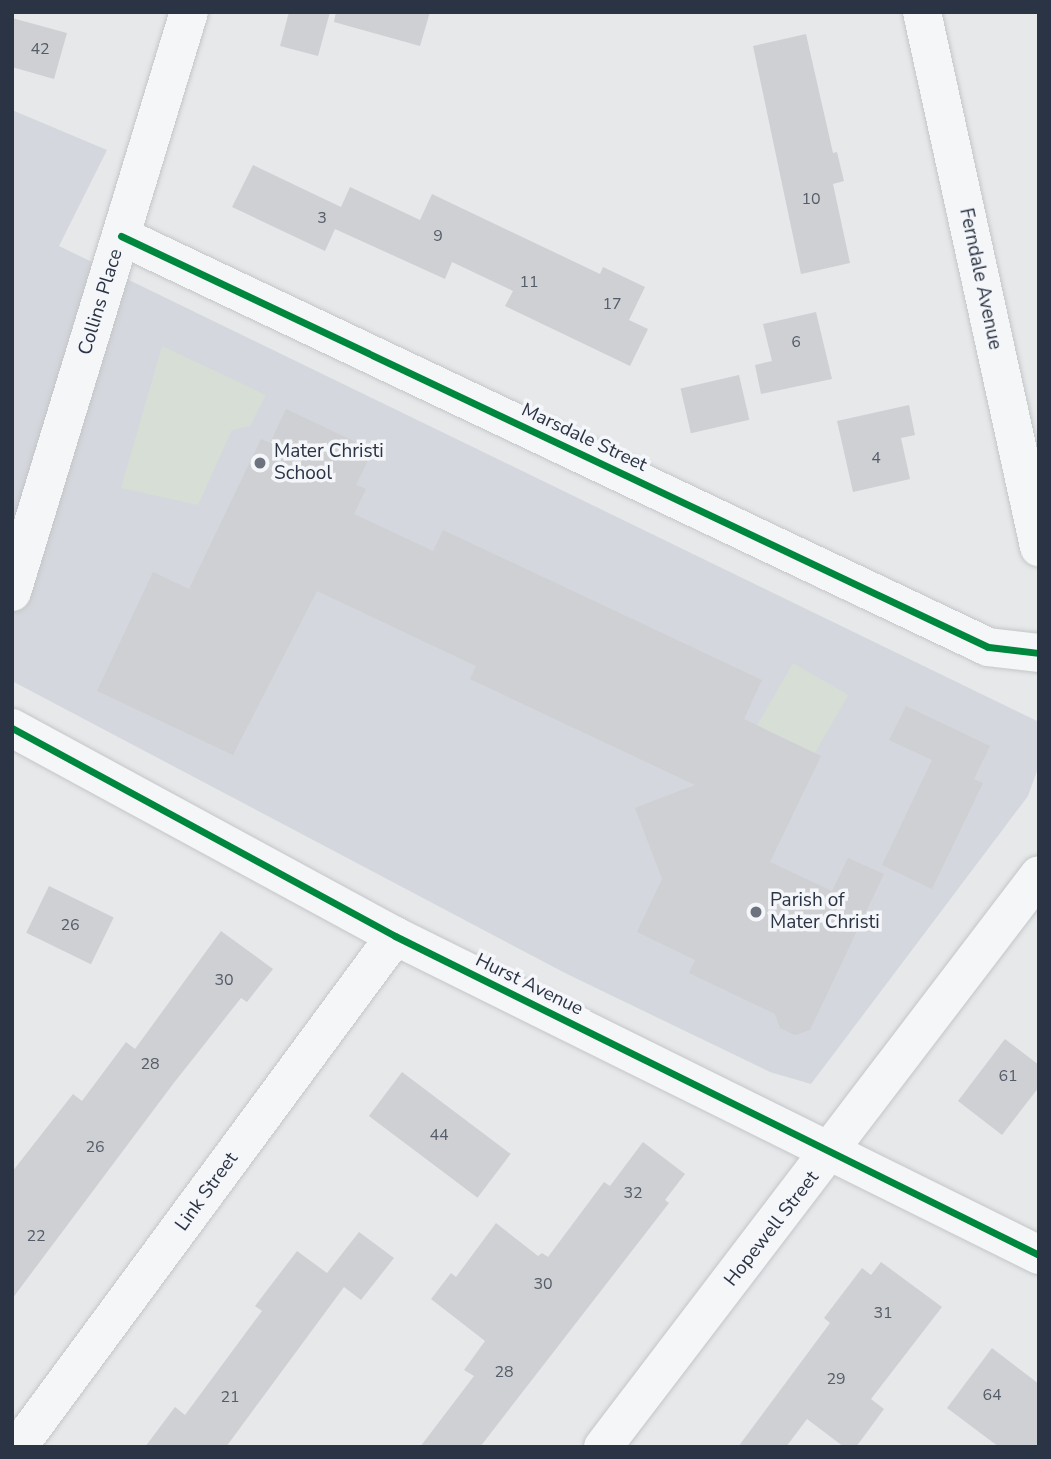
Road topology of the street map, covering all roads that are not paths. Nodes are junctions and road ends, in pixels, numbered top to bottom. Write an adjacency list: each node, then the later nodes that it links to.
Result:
1 (189, 12): 3 (street, Collins Place)
2 (922, 12): 4 (street, Ferndale Avenue)
3 (121, 236): 5 (street, Collins Place); 6 (street, Marsdale Street)
4 (1039, 547)
5 (12, 592)
6 (1039, 653)
7 (12, 728): 9 (street, Hurst Avenue)
8 (1039, 875): 10 (street, Hopewell Street)
9 (395, 936): 10 (street, Hurst Avenue); 12 (street, Link Street)
10 (831, 1152): 11 (street, Hurst Avenue); 13 (street, Hopewell Street)
11 (1039, 1255)
12 (18, 1447)
13 (603, 1447)

